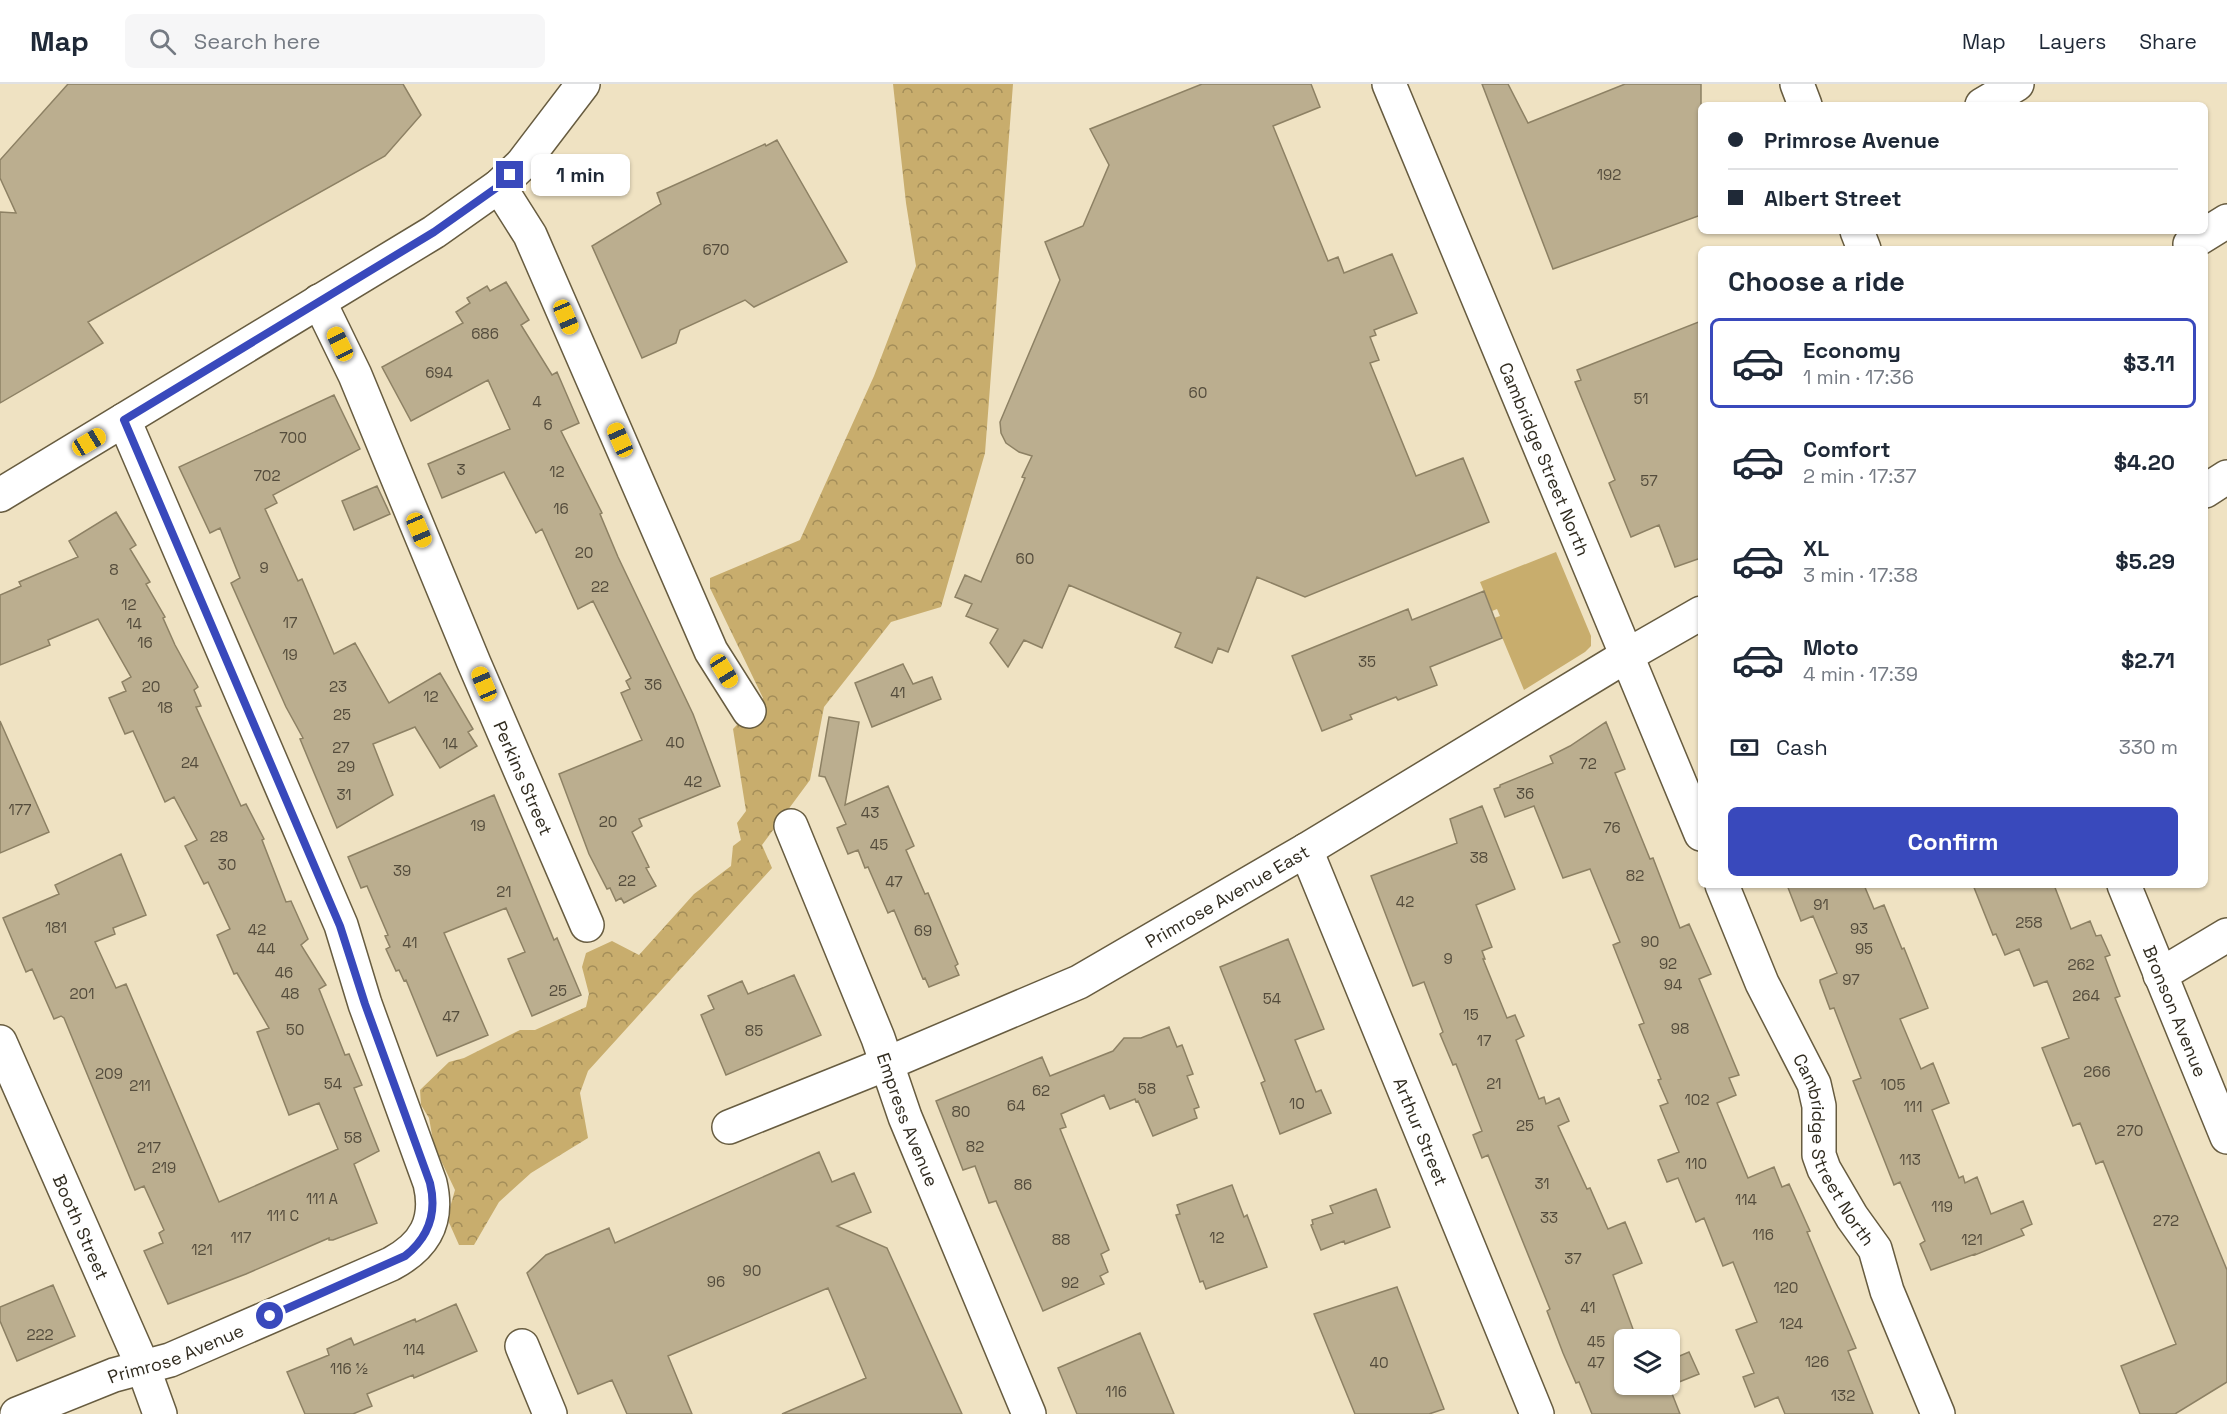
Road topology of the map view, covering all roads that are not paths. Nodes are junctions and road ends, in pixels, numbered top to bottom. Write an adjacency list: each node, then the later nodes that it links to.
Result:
1 (583, 84): 7 (street)
2 (1389, 84): 18 (street, Cambridge Street North)
3 (1797, 84): 5 (street)
4 (2017, 84): 6 (street)
5 (1804, 102)
6 (1987, 102)
7 (499, 186): 12 (street); 19 (street)
8 (2227, 221): 9 (street)
9 (2208, 233)
10 (2206, 234): 11 (street)
11 (2190, 244)
12 (320, 301): 13 (street); 25 (street, Perkins Street)
13 (124, 420): 16 (street); 33 (street, Primrose Avenue)
14 (2227, 477): 15 (street)
15 (2208, 488)
16 (0, 495)
17 (1698, 615): 18 (street, Primrose Avenue East)
18 (1626, 656): 21 (street, Cambridge Street North); 22 (street, Primrose Avenue East)
19 (749, 711)
20 (791, 826): 29 (street, Empress Avenue)
21 (1698, 827)
22 (1306, 850): 29 (street, Primrose Avenue East); 38 (street, Arthur Street)
23 (1723, 888): 39 (street, Cambridge Street North)
24 (2125, 888): 27 (street, Bronson Avenue)
25 (587, 925)
26 (2227, 935): 27 (street)
27 (2160, 975): 31 (street, Bronson Avenue)
28 (0, 1042): 33 (street, Booth Street)
29 (886, 1064): 30 (street, Primrose Avenue East); 37 (street, Empress Avenue)
30 (729, 1127)
31 (2227, 1137)
32 (522, 1346): 36 (street)
33 (143, 1367): 34 (street, Primrose Avenue); 35 (street, Booth Street)
34 (17, 1414)
35 (160, 1414)
36 (550, 1414)
37 (1029, 1414)
38 (1537, 1414)
39 (1938, 1414)

